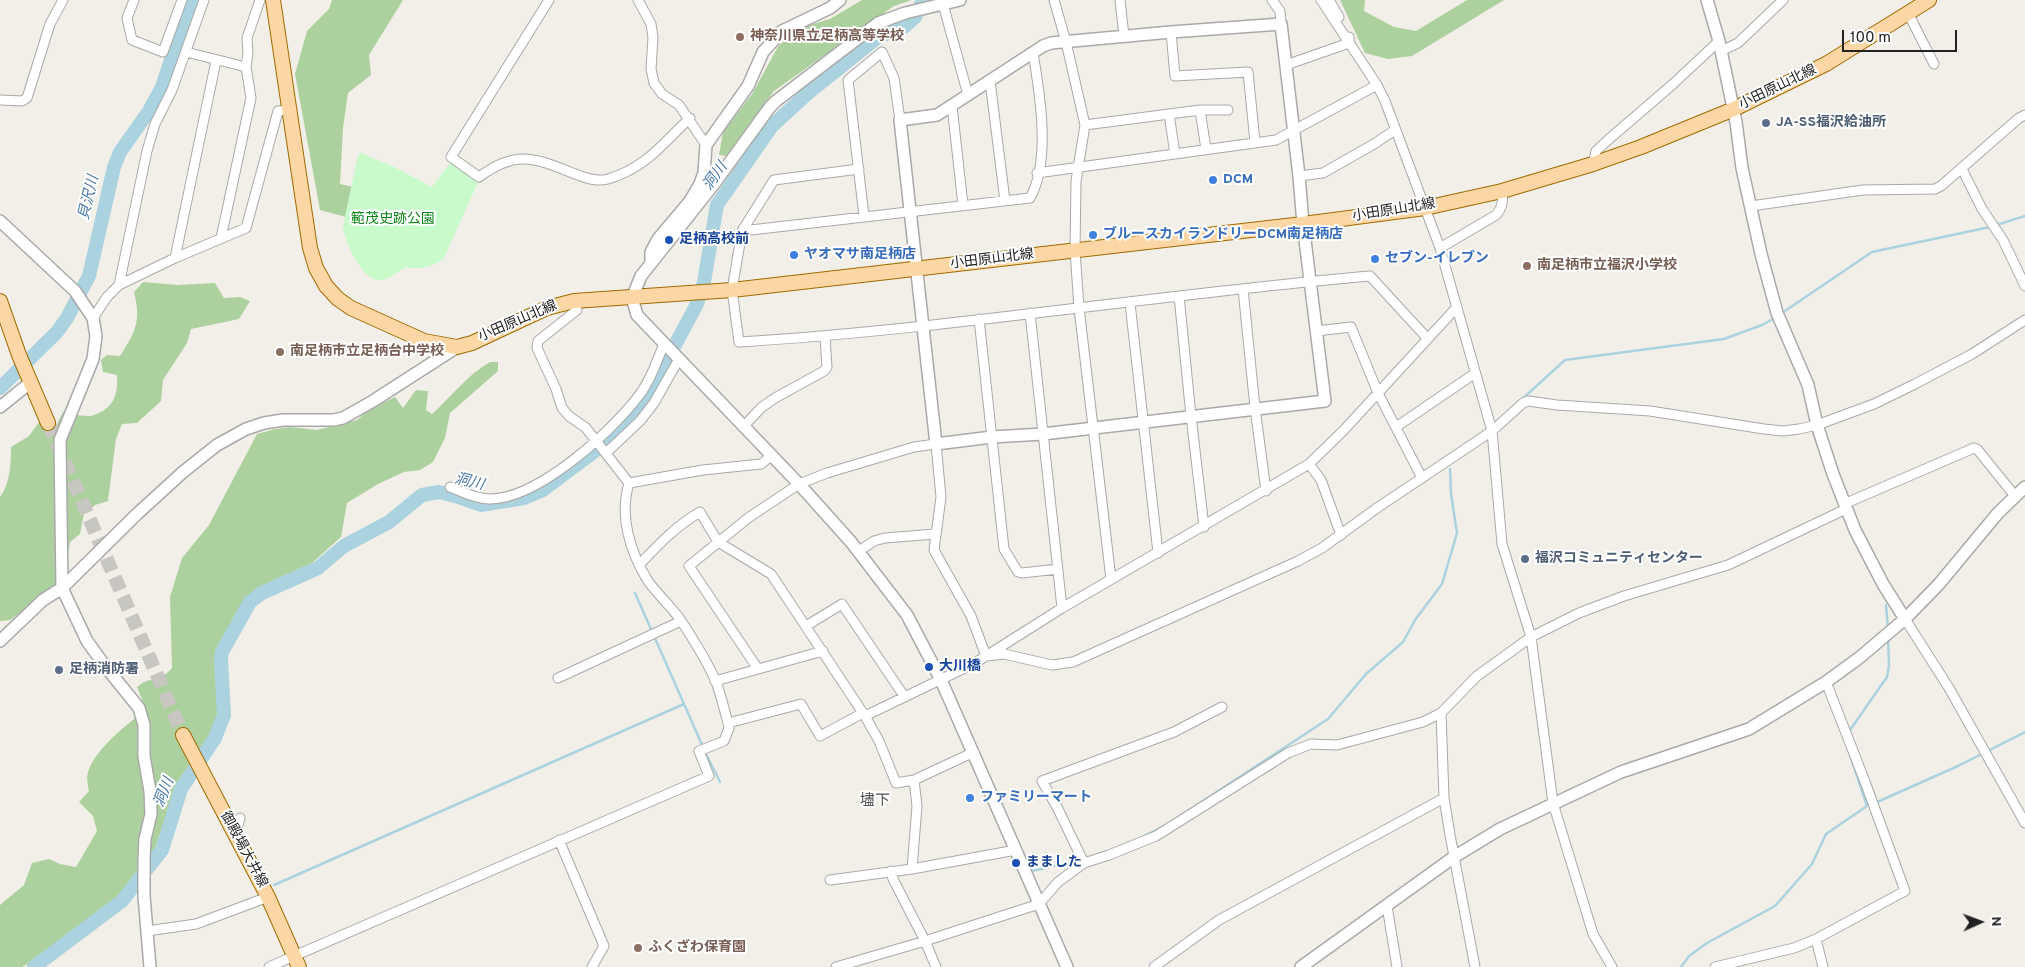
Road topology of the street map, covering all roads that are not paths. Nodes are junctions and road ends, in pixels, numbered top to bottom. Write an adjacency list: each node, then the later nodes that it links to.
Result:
1 (63, 0): 36 (street)
2 (134, 0): 3 (street)
3 (182, 0)
4 (204, 0): 27 (street)
5 (260, 0): 32 (street)
6 (273, 0): 39 (main road, 小田原山北線)
7 (549, 0): 44 (street)
8 (638, 0): 44 (street)
9 (840, 0): 50 (street)
10 (960, 0): 19 (street)
11 (1054, 0): 24 (street)
12 (1120, 0): 23 (street)
13 (1272, 0): 21 (street)
14 (1321, 0): 25 (street)
15 (1329, 0): 25 (street)
16 (1707, 0): 26 (street)
17 (1783, 0): 26 (street)
18 (1929, 0): 20 (main road, 小田原山北線)
19 (943, 4): 35 (street); 73 (street)
20 (1908, 13): 30 (street); 38 (main road, 小田原山北線)
21 (1281, 24): 22 (street); 31 (street)
22 (1171, 32): 23 (street); 49 (street)
23 (1124, 36): 24 (street)
24 (1066, 42): 28 (street); 46 (street)
25 (1348, 43): 31 (street); 34 (street)
26 (1720, 46): 38 (street); 53 (street)
27 (186, 52): 29 (street); 76 (street)
28 (1033, 53): 33 (street); 57 (street)
29 (216, 61): 32 (street); 72 (street)
30 (1934, 64)
31 (1286, 65): 47 (street)
32 (246, 67): 69 (street)
33 (990, 81): 35 (street); 60 (street)
34 (1377, 85): 47 (street); 48 (street)
35 (968, 95): 37 (street)
36 (0, 100)
37 (952, 106): 45 (street); 61 (street)
38 (1734, 109): 53 (main road, 小田原山北線); 62 (street)
39 (290, 110): 69 (street); 97 (main road, 小田原山北線)
40 (1200, 110): 41 (street); 42 (street); 51 (street)
41 (1228, 110)
42 (1169, 114): 46 (street); 52 (street)
43 (2025, 115): 56 (street)
44 (690, 118): 50 (street)
45 (900, 120): 55 (street); 64 (street)
46 (1084, 125): 54 (street)
47 (1294, 130): 49 (street); 58 (street)
48 (1395, 130): 58 (street); 63 (street)
49 (1255, 142): 51 (street)
50 (706, 145): 73 (street)
51 (1206, 149): 52 (street)
52 (1175, 154): 54 (street)
53 (1593, 164): 59 (main road, 小田原山北線)
54 (1080, 167): 57 (street); 71 (street)
55 (859, 169): 65 (street); 68 (street)
56 (1962, 169): 62 (street); 77 (street)
57 (1037, 173): 60 (street)
58 (1299, 176): 67 (street)
59 (1502, 190): 63 (main road, 小田原山北線); 70 (street)
60 (1005, 201): 61 (street)
61 (963, 205): 64 (street)
62 (1751, 206): 108 (street)
63 (1424, 208): 67 (main road, 小田原山北線); 70 (street)
64 (910, 212): 65 (street); 74 (street)
65 (864, 216): 68 (street)
66 (0, 221): 88 (street)
67 (1302, 224): 71 (main road, 小田原山北線); 75 (street)
68 (742, 231): 79 (street)
69 (221, 238): 72 (street)
70 (1440, 248): 85 (street)
71 (1075, 250): 74 (main road, 小田原山北線); 86 (street)
72 (175, 258): 76 (street)
73 (651, 262): 81 (street)
74 (917, 269): 79 (main road, 小田原山北線); 91 (street)
75 (1310, 281): 78 (street); 93 (street); 95 (street)
76 (119, 285): 88 (street)
77 (2025, 286)
78 (1243, 289): 80 (street); 103 (street)
79 (731, 290): 81 (main road, 小田原山北線); 94 (street)
80 (1179, 296): 84 (street); 104 (street)
81 (632, 298): 83 (main road, 小田原山北線); 96 (street)
82 (0, 301): 92 (main road)
83 (574, 301): 97 (main road, 小田原山北線); 114 (street)
84 (1130, 303): 86 (street); 105 (street)
85 (1457, 307): 95 (street); 99 (street)
86 (1079, 308): 87 (street); 110 (street)
87 (1030, 313): 89 (street); 112 (street)
88 (94, 318): 136 (street)
89 (979, 319): 91 (street); 113 (street)
90 (2025, 320): 108 (street)
91 (923, 325): 94 (street); 115 (street)
92 (4, 326): 100 (main road)
93 (1316, 331): 101 (street); 103 (street)
94 (825, 337): 109 (street)
95 (1427, 338): 101 (street)
96 (664, 344): 98 (street); 114 (street)
97 (457, 347): 136 (street)
98 (678, 359): 109 (street); 116 (street)
99 (1474, 374): 107 (street); 111 (street)
100 (31, 382): 102 (street); 106 (main road)
101 (1378, 393): 107 (street); 118 (street)
102 (0, 407)
103 (1255, 408): 104 (street); 124 (street)
104 (1190, 416): 105 (street); 127 (street)
105 (1142, 421): 110 (street); 132 (street)
106 (48, 423)
107 (1396, 426): 119 (street)
108 (1818, 426): 111 (street); 126 (street)
109 (743, 427): 117 (street)
110 (1092, 428): 112 (street); 135 (street)
111 (1492, 431): 119 (street); 141 (street)
112 (1043, 434): 113 (street); 134 (street)
113 (992, 437): 115 (street); 134 (street)
114 (596, 440): 116 (street); 122 (street)
115 (936, 444): 121 (street); 128 (street)
116 (606, 453): 120 (street)
117 (771, 456): 120 (street); 121 (street)
118 (1309, 464): 124 (street); 129 (street)
119 (1422, 478): 129 (street)
120 (629, 483): 133 (street)
121 (799, 484): 130 (street); 131 (street)
122 (450, 487)
123 (2025, 488): 125 (street)
124 (1266, 491): 127 (street)
125 (2014, 496): 126 (street); 138 (street)
126 (1845, 506): 138 (street); 141 (street)
127 (1204, 526): 132 (street)
128 (936, 534): 131 (street); 144 (street)
129 (1341, 535): 144 (street)
130 (718, 542): 133 (street); 140 (street); 145 (street)
131 (859, 551): 147 (street)
132 (1158, 553): 135 (street)
133 (640, 564): 139 (street)
134 (1058, 569): 137 (street)
135 (1111, 579): 137 (street)
136 (62, 588): 142 (street); 173 (street)
137 (1062, 608): 144 (street)
138 (1905, 619): 149 (street); 161 (street)
139 (681, 621): 146 (street); 148 (street)
140 (806, 626): 143 (street); 150 (street)
141 (1531, 638): 152 (street); 159 (street)
142 (0, 641)
143 (823, 651): 145 (street); 153 (street)
144 (986, 656): 147 (street)
145 (758, 668): 148 (street)
146 (558, 678)
147 (941, 680): 150 (street); 156 (street)
148 (715, 681): 154 (street)
149 (1826, 682): 159 (street); 174 (street)
150 (904, 696): 153 (street)
151 (1222, 706): 166 (street)
152 (1441, 713): 158 (street); 166 (street)
153 (864, 714): 154 (street); 157 (street)
154 (728, 723): 163 (street)
155 (183, 735): 162 (main road, 御殿場大井線)
156 (974, 752): 157 (street); 164 (street)
157 (914, 780): 167 (street)
158 (1444, 798): 165 (street); 183 (street)
159 (1553, 802): 165 (street); 187 (street)
160 (240, 818): 162 (street)
161 (2025, 823)
162 (235, 836): 170 (main road, 御殿場大井線)
163 (559, 840): 176 (street); 179 (street)
164 (1016, 850): 167 (street); 171 (street)
165 (1454, 856): 172 (street); 186 (street)
166 (1082, 859): 171 (street)
167 (912, 868): 168 (street)
168 (891, 871): 169 (street); 175 (street)
169 (830, 880)
170 (268, 897): 173 (street); 176 (main road, 御殿場大井線)
171 (1039, 904): 175 (street); 182 (street)
172 (1387, 906): 184 (street); 185 (street)
173 (147, 931): 177 (street)
174 (1816, 939): 188 (street); 189 (street)
175 (925, 941): 180 (street); 181 (street)
176 (296, 962): 178 (street)
177 (150, 967)
178 (270, 967)
179 (592, 967)
180 (836, 967)
181 (936, 967)
182 (1068, 967)
183 (1154, 967)
184 (1301, 967)
185 (1397, 967)
186 (1475, 967)
187 (1612, 967)
188 (1715, 967)
189 (1823, 967)

